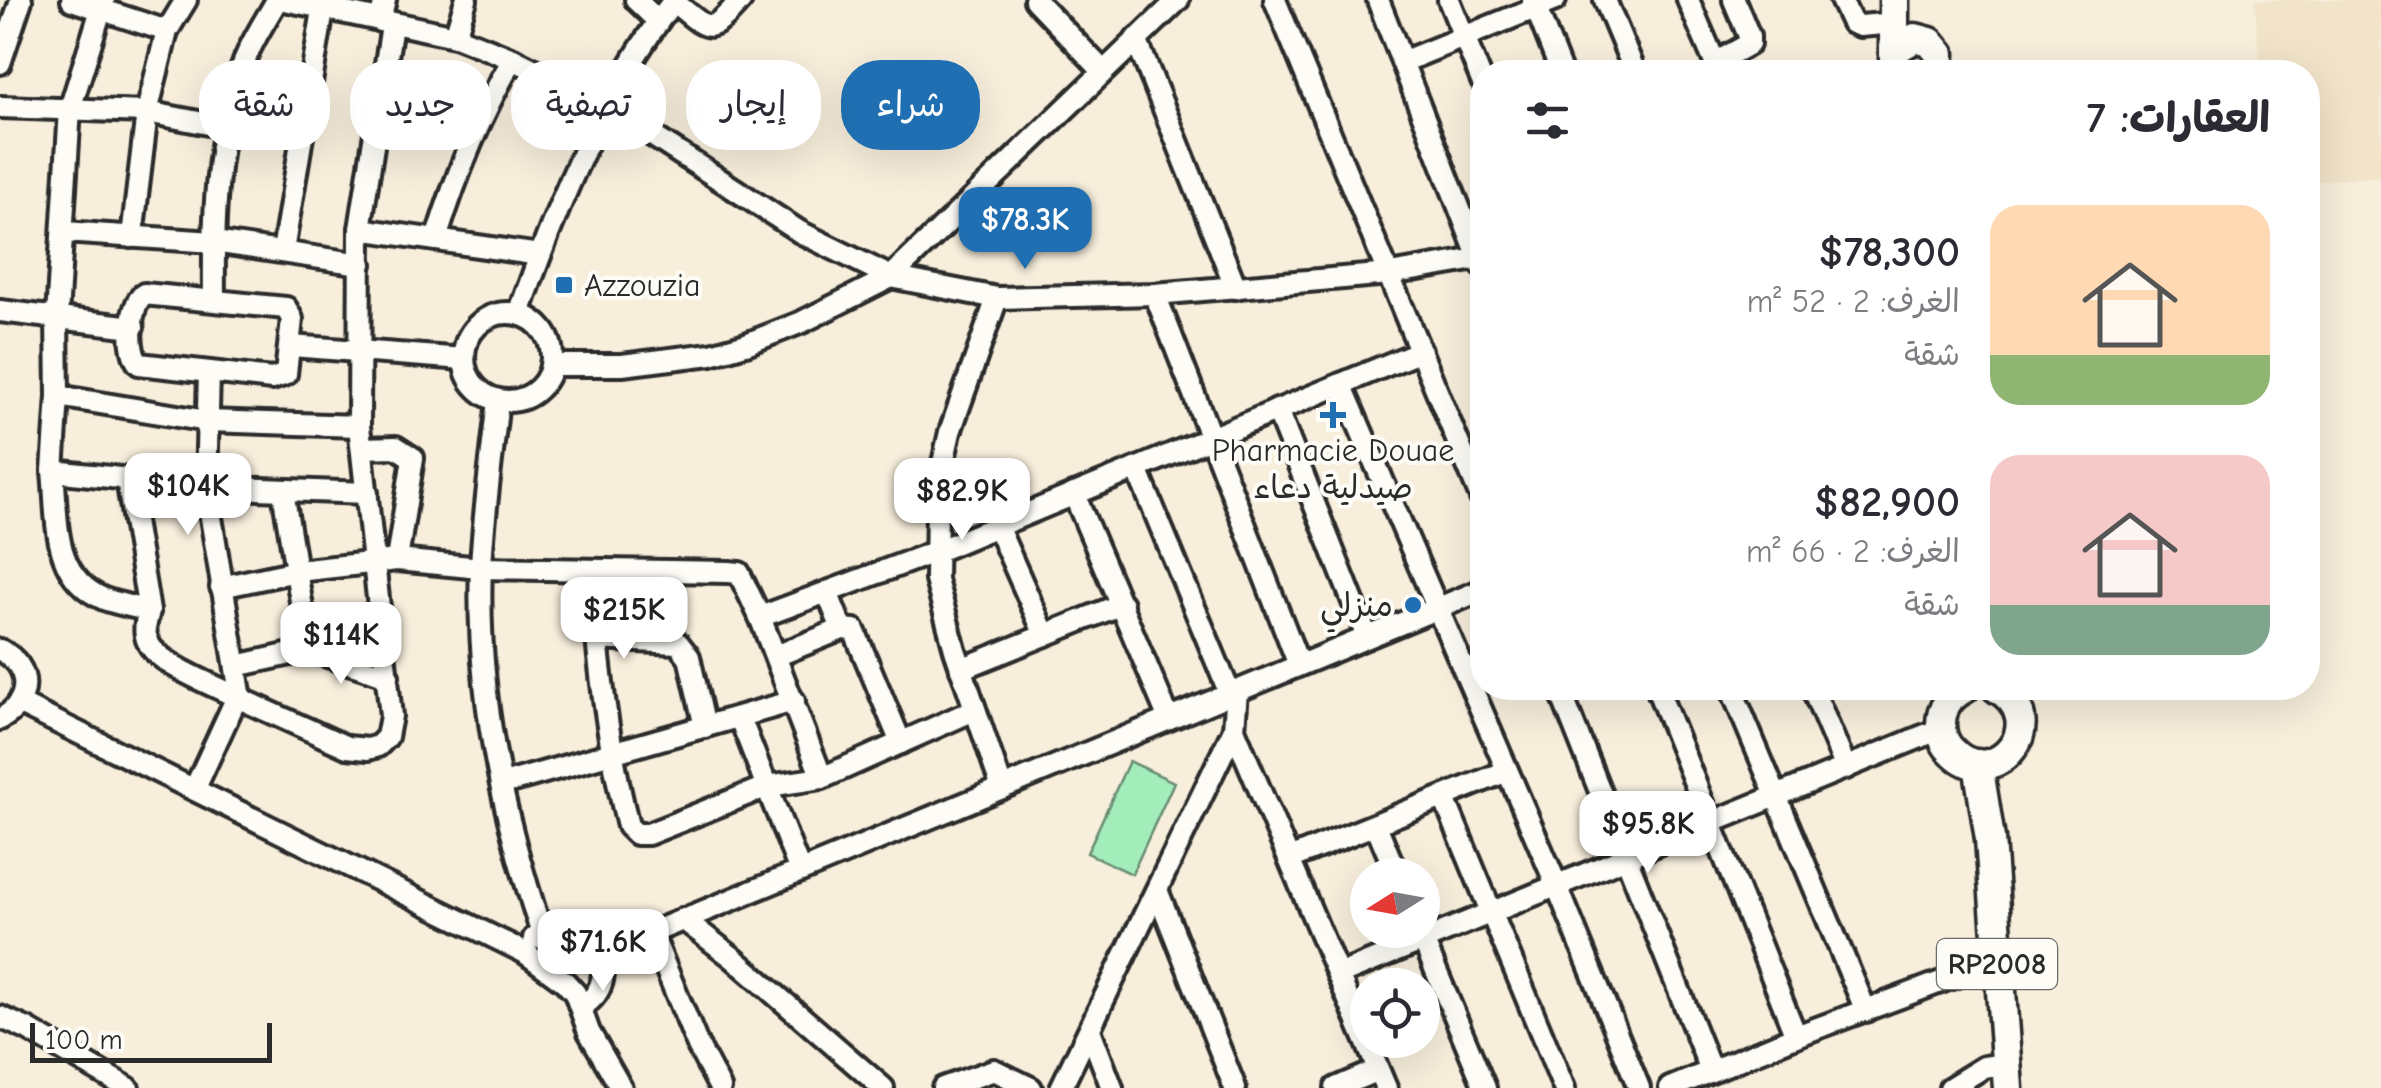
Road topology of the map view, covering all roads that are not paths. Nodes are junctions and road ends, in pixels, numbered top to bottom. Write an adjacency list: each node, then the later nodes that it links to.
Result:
1 (21, 0): 39 (street)
2 (72, 0): 19 (street)
3 (186, 0): 24 (street)
4 (281, 0): 20 (street); 30 (street)
5 (466, 0): 25 (street)
6 (636, 0): 22 (street)
7 (673, 0): 8 (street); 22 (street)
8 (741, 0)
9 (1035, 0): 40 (street)
10 (1178, 0): 27 (street)
11 (1274, 0): 58 (street)
12 (1378, 0): 38 (street)
13 (1450, 0): 26 (street)
14 (1605, 0): 34 (street)
15 (1688, 0): 35 (street)
16 (1734, 0): 36 (street)
17 (1841, 0): 23 (street)
18 (1542, 3): 26 (street); 33 (street)
19 (102, 5): 24 (street); 42 (street)
20 (323, 10): 21 (street); 54 (street)
21 (386, 15): 25 (street); 48 (street)
22 (658, 21): 31 (street)
23 (1899, 29): 28 (highway); 28 (highway)
24 (166, 32): 43 (street)
25 (456, 36): 29 (street)
26 (1465, 38): 32 (street); 38 (street)
27 (1136, 39): 40 (street); 60 (street)
28 (1923, 39): 37 (highway)
29 (513, 59): 52 (street)
30 (245, 60)
31 (635, 60)
32 (1474, 60)
33 (1558, 60)
34 (1630, 60)
35 (1714, 60)
36 (1728, 60)
37 (1940, 60)
38 (1402, 62): 49 (street)
39 (0, 64)
40 (1102, 70): 59 (street)
41 (0, 107): 42 (street)
42 (70, 109): 43 (street); 50 (street)
43 (148, 112): 44 (street); 51 (street)
44 (199, 121)
45 (666, 145): 59 (street)
46 (222, 150): 53 (street)
47 (586, 150): 55 (street)
48 (360, 229): 52 (street); 57 (street)
49 (1470, 231)
50 (64, 232): 51 (street); 66 (street)
51 (132, 237): 53 (street)
52 (436, 239): 55 (street)
53 (214, 242): 54 (street); 63 (street)
54 (283, 251): 57 (street)
55 (540, 254): 65 (street)
56 (1470, 263): 58 (street)
57 (361, 264): 70 (street)
58 (1390, 274): 60 (street); 69 (street)
59 (892, 277): 62 (street); 72 (street)
60 (1236, 288): 61 (street)
61 (1155, 294): 62 (street); 80 (street)
62 (998, 298): 91 (street)
63 (214, 300): 67 (street); 68 (street)
64 (0, 311): 66 (street)
65 (519, 314): 71 (street); 72 (street)
66 (57, 317): 67 (street); 75 (street)
67 (133, 327): 73 (street)
68 (292, 346): 70 (street); 73 (street)
69 (1421, 351): 74 (street); 84 (street)
70 (360, 353): 71 (street); 79 (street)
71 (464, 358): 76 (street)
72 (551, 365): 76 (street)
73 (210, 372): 78 (street)
74 (1341, 384): 77 (street); 101 (street)
75 (58, 396): 78 (street); 83 (street)
76 (498, 400): 94 (street)
77 (1278, 410): 80 (street); 106 (street)
78 (207, 421): 79 (street); 86 (street)
79 (359, 426): 81 (street)
80 (1209, 438): 82 (street); 111 (street)
81 (362, 448): 88 (street); 92 (street)
82 (1137, 469): 89 (street); 116 (street)
83 (53, 470): 85 (street); 102 (street)
84 (1470, 471)
85 (127, 480): 86 (street); 102 (street)
86 (206, 488): 87 (street); 97 (street)
87 (282, 491): 88 (street); 95 (street)
88 (368, 493): 93 (street)
89 (1074, 494): 90 (street); 100 (street)
90 (998, 526): 91 (street); 105 (street)
91 (937, 550): 98 (street); 113 (street)
92 (397, 560): 93 (street); 94 (street)
93 (374, 561): 95 (street); 114 (street)
94 (481, 568): 96 (street); 140 (street)
95 (297, 571): 97 (street); 109 (street)
96 (592, 572): 103 (street); 107 (street)
97 (220, 587): 112 (street)
98 (827, 592): 103 (street); 104 (street)
99 (1470, 595): 101 (street)
100 (1122, 604): 105 (street); 130 (street)
101 (1436, 609): 106 (street); 115 (street)
102 (150, 611): 117 (street)
103 (760, 618): 110 (street)
104 (842, 630): 110 (street); 134 (street)
105 (1045, 635): 113 (street)
106 (1367, 638): 111 (street)
107 (596, 639): 131 (street); 135 (street)
108 (0, 650): 126 (street)
109 (309, 650): 112 (street); 114 (street)
110 (776, 656): 125 (street)
111 (1300, 665): 116 (street)
112 (236, 666): 117 (street)
113 (961, 669): 127 (street)
114 (388, 676): 117 (street)
115 (1470, 687)
116 (1233, 692): 130 (street); 132 (street)
117 (239, 698): 142 (street)
118 (1476, 700): 138 (street)
119 (1564, 700): 148 (street)
120 (1662, 700): 146 (street)
121 (1735, 700): 144 (street)
122 (1817, 700): 137 (street)
123 (1951, 700): 133 (highway)
124 (2010, 700): 136 (highway, RP2008)
125 (794, 701): 128 (street); 139 (street)
126 (20, 704): 129 (street); 142 (street)
127 (974, 710): 134 (street); 143 (street)
128 (740, 718): 131 (street); 141 (street)
129 (0, 719)
130 (1169, 719): 143 (street)
131 (706, 727): 135 (street)
132 (1234, 729): 150 (street); 153 (street)
133 (1940, 729): 136 (highway); 137 (street)
134 (901, 744): 139 (street)
135 (610, 756): 140 (street); 141 (street)
136 (1988, 762): 163 (highway, RP2008)
137 (1846, 768): 144 (street)
138 (1507, 771): 145 (street); 152 (street)
139 (822, 778): 141 (street)
140 (503, 784): 158 (street)
141 (768, 786): 151 (street)
142 (195, 788): 161 (street)
143 (1002, 788): 151 (street)
144 (1776, 797): 146 (street); 166 (street)
145 (1444, 798): 147 (street); 154 (street)
146 (1710, 823): 148 (street); 169 (street)
147 (1376, 825): 149 (street); 150 (street)
148 (1627, 857): 152 (street); 170 (street)
149 (1389, 858)
150 (1290, 859): 164 (street)
151 (800, 871): 155 (street)
152 (1557, 886): 154 (street); 185 (street)
153 (1156, 890): 168 (street); 181 (street)
154 (1493, 912): 156 (street); 184 (street)
155 (683, 919): 157 (street); 176 (street)
156 (1440, 929)
157 (651, 932): 162 (street); 175 (street)
158 (542, 933): 161 (street); 162 (street)
159 (1394, 948): 164 (street)
160 (1426, 948): 183 (street)
161 (524, 952): 165 (street)
162 (600, 954): 165 (street)
163 (1997, 961): 166 (street); 171 (highway, RP2008)
164 (1338, 975): 172 (street)
165 (581, 1007): 174 (street)
166 (1866, 1012): 169 (street)
167 (0, 1018): 173 (street)
168 (1090, 1030): 179 (street); 180 (street)
169 (1796, 1036): 170 (street)
170 (1711, 1071): 186 (street)
171 (2007, 1076): 187 (street)
172 (1382, 1079): 182 (street)
173 (128, 1088)
174 (621, 1088)
175 (720, 1088)
176 (883, 1088)
177 (943, 1088): 178 (street)
178 (1031, 1088)
179 (1061, 1088)
180 (1112, 1088)
181 (1235, 1088)
182 (1336, 1088)
183 (1484, 1088)
184 (1564, 1088)
185 (1639, 1088)
186 (1670, 1088)
187 (1950, 1088)

